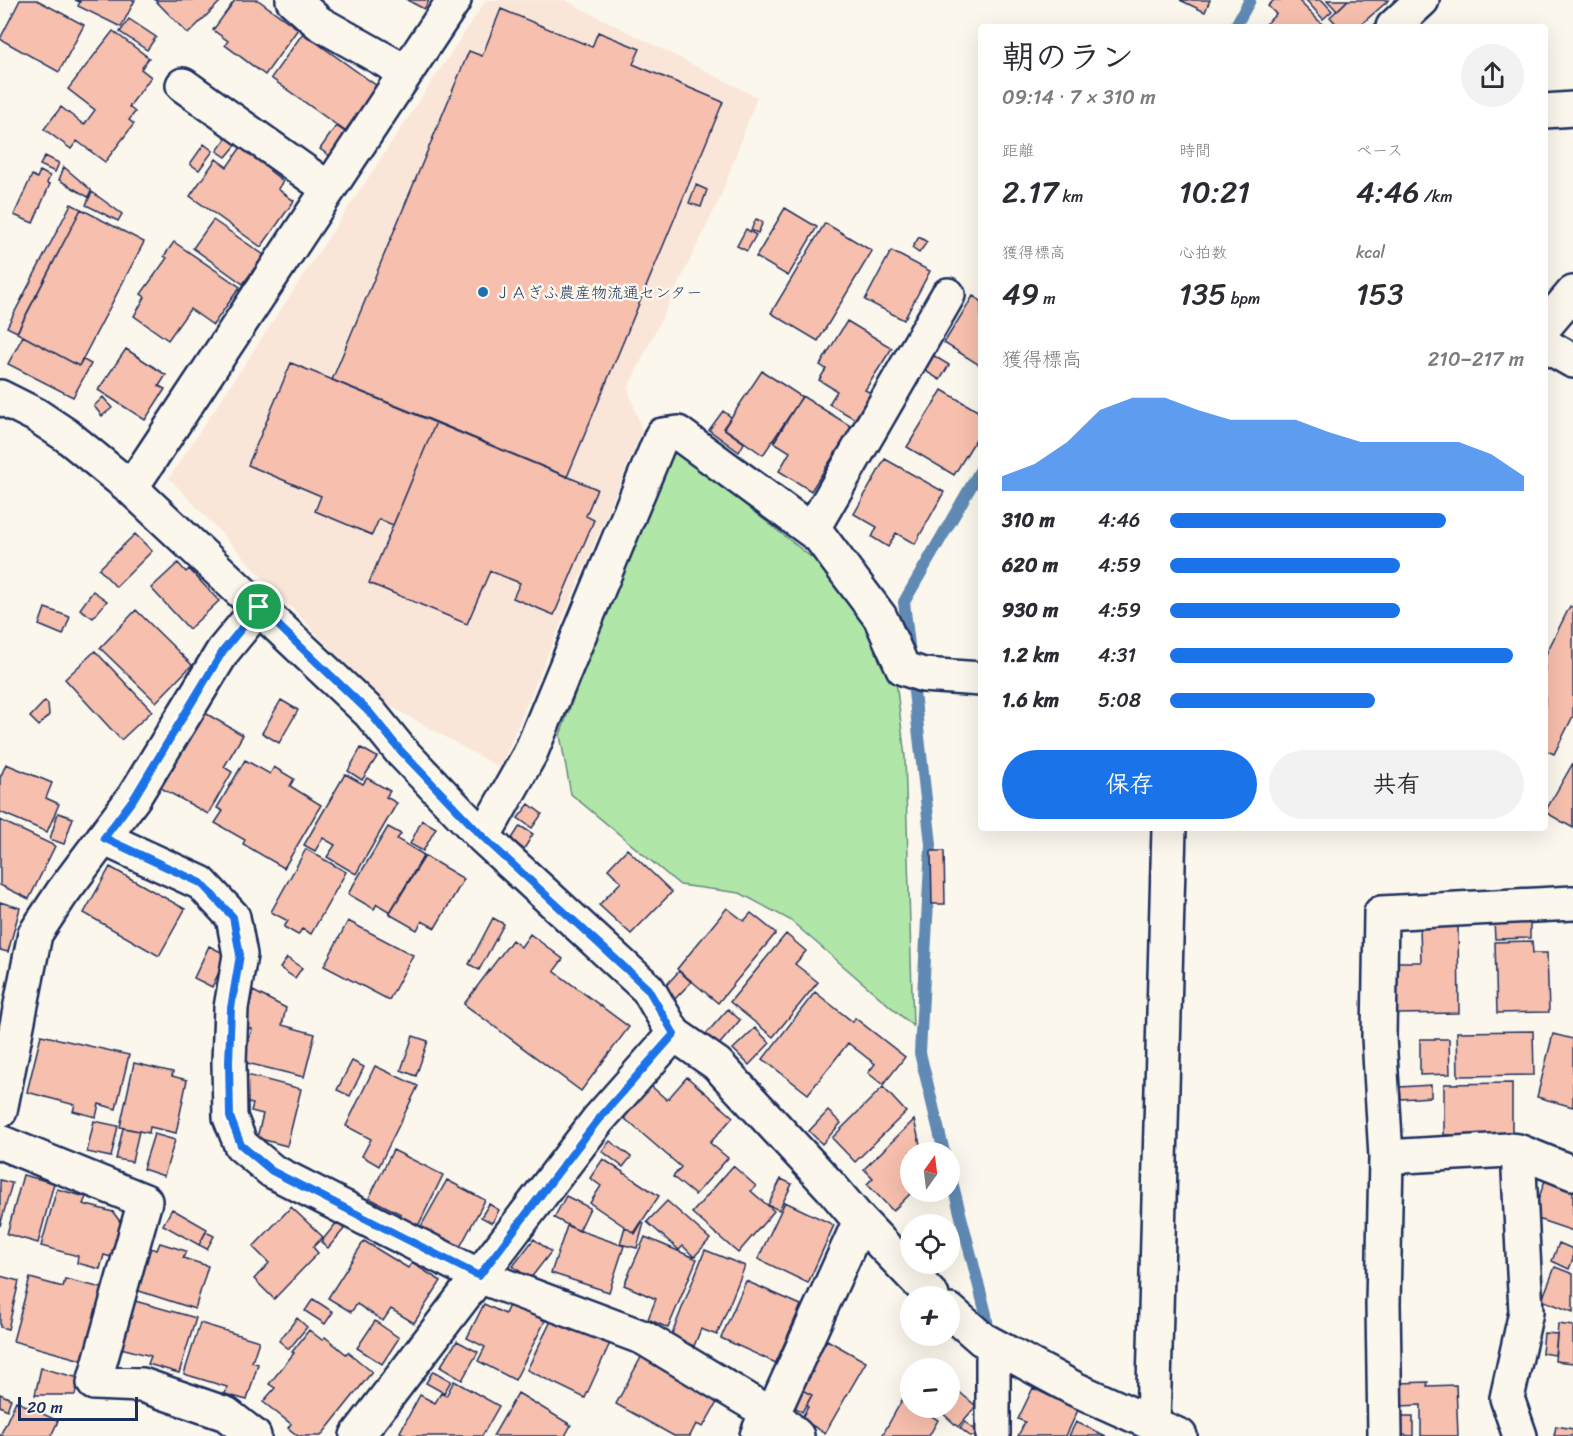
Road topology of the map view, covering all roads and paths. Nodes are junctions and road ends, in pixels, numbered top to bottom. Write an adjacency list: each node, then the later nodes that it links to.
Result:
1 (293, 0): 5 (street)
2 (454, 0): 5 (street)
3 (1422, 0): 4 (street)
4 (1396, 24)
5 (406, 72): 9 (street)
6 (183, 85): 9 (street)
7 (1573, 109): 8 (street)
8 (1548, 111)
9 (329, 189): 16 (street)
10 (1573, 293): 12 (street)
11 (948, 295): 17 (street)
12 (1548, 322)
13 (1548, 347): 14 (street)
14 (1573, 362)
15 (0, 397): 16 (street)
16 (131, 488): 18 (street)
17 (812, 530): 19 (street); 21 (street)
18 (259, 607): 21 (street); 22 (street)
19 (978, 679)
20 (1169, 831): 36 (street)
21 (483, 837): 24 (street)
22 (104, 838): 25 (street); 31 (street)
23 (1573, 903): 28 (street)
24 (674, 1034): 30 (street); 31 (street)
25 (0, 1111)
26 (0, 1142): 37 (street)
27 (1518, 1151): 28 (street); 29 (street); 42 (street)
28 (1386, 1157): 41 (street)
29 (1573, 1173)
30 (860, 1221): 32 (street); 35 (street)
31 (479, 1276): 35 (street); 38 (street)
32 (922, 1286)
33 (960, 1320): 34 (street)
34 (993, 1345): 36 (street); 40 (street)
35 (764, 1425): 39 (street)
36 (1167, 1429)
37 (254, 1436)
38 (357, 1436)
39 (797, 1436)
40 (993, 1436)
41 (1385, 1436)
42 (1520, 1436)

